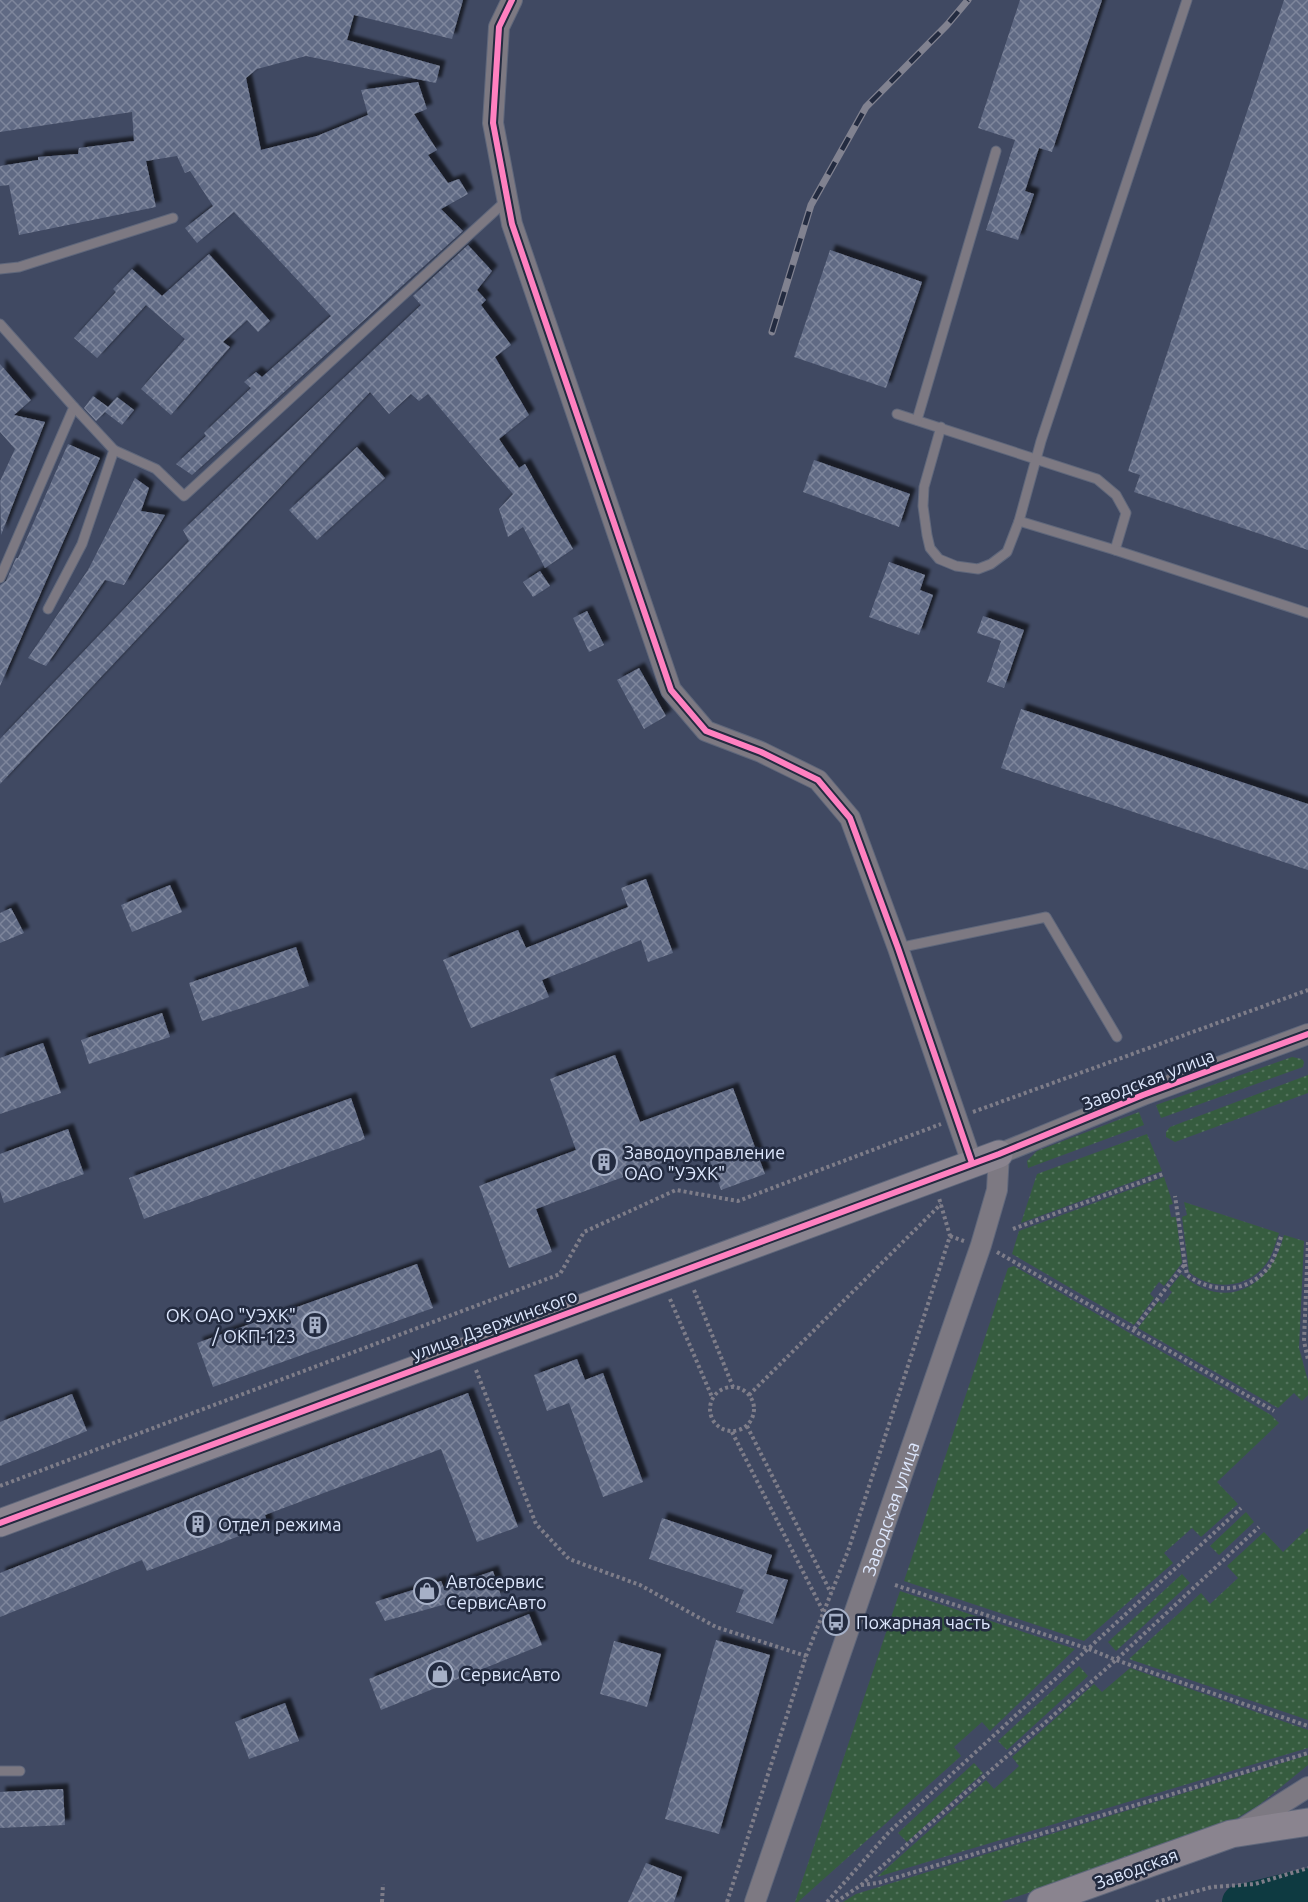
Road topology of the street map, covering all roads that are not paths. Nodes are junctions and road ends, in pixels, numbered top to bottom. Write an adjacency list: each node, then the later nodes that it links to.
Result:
1 (512, 0): 4 (street)
2 (1187, 0): 13 (lane)
3 (996, 152): 10 (lane)
4 (507, 199): 12 (lane); 19 (street)
5 (173, 218): 6 (lane)
6 (0, 269)
7 (0, 324): 8 (lane)
8 (74, 407): 12 (lane); 16 (lane)
9 (897, 414): 10 (lane)
10 (916, 420): 11 (lane)
11 (941, 428): 13 (lane); 14 (lane)
12 (114, 450): 17 (lane)
13 (1036, 459): 14 (lane); 15 (lane)
14 (1019, 521): 15 (lane)
15 (1115, 550): 18 (lane)
16 (0, 578)
17 (48, 609)
18 (1308, 614)
19 (898, 948): 21 (lane); 23 (street)
20 (1308, 1034): 22 (street, Заводская улица)
21 (1117, 1037)
22 (999, 1154): 23 (street, улица Дзержинского); 30 (street, Заводская улица)
23 (972, 1163): 24 (street, улица Дзержинского)
24 (0, 1523)
25 (0, 1771): 26 (lane)
26 (20, 1771)
27 (1308, 1787): 29 (street)
28 (1308, 1823): 29 (street, Заводская)
29 (1231, 1834): 31 (street, Заводская)
30 (755, 1902)
31 (1041, 1902)

